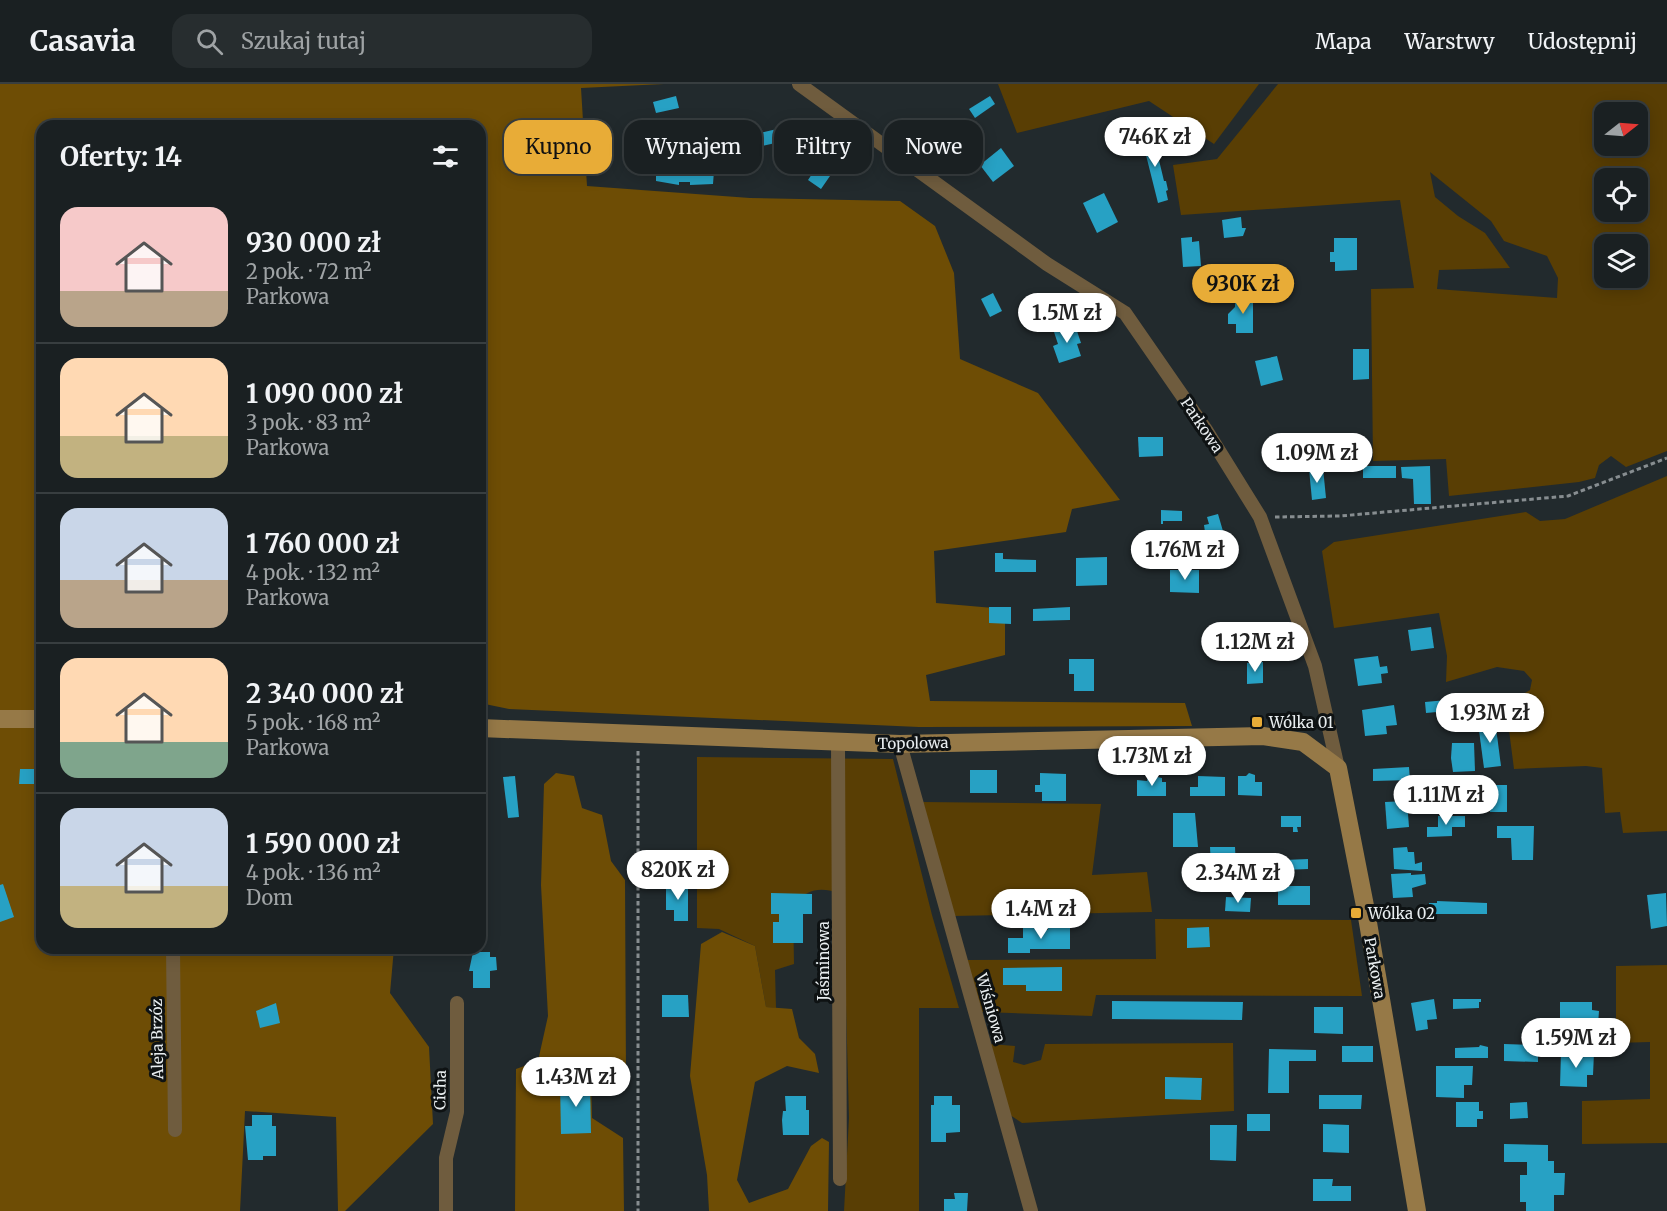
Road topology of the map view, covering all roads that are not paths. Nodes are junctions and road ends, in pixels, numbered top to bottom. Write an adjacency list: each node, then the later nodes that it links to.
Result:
1 (799, 84): 7 (street, Parkowa)
2 (0, 718): 3 (street)
3 (36, 719)
4 (486, 728): 5 (street, Topolowa)
5 (838, 743): 6 (street, Topolowa); 11 (street, Jaśminowa)
6 (900, 744): 7 (street, Topolowa); 13 (street, Wiśniowa)
7 (1338, 768): 14 (street, Parkowa)
8 (173, 954): 10 (street, Aleja Brzóz)
9 (456, 1004): 12 (street, Cicha)
10 (175, 1130)
11 (840, 1179)
12 (446, 1211)
13 (1031, 1211)
14 (1417, 1211)

